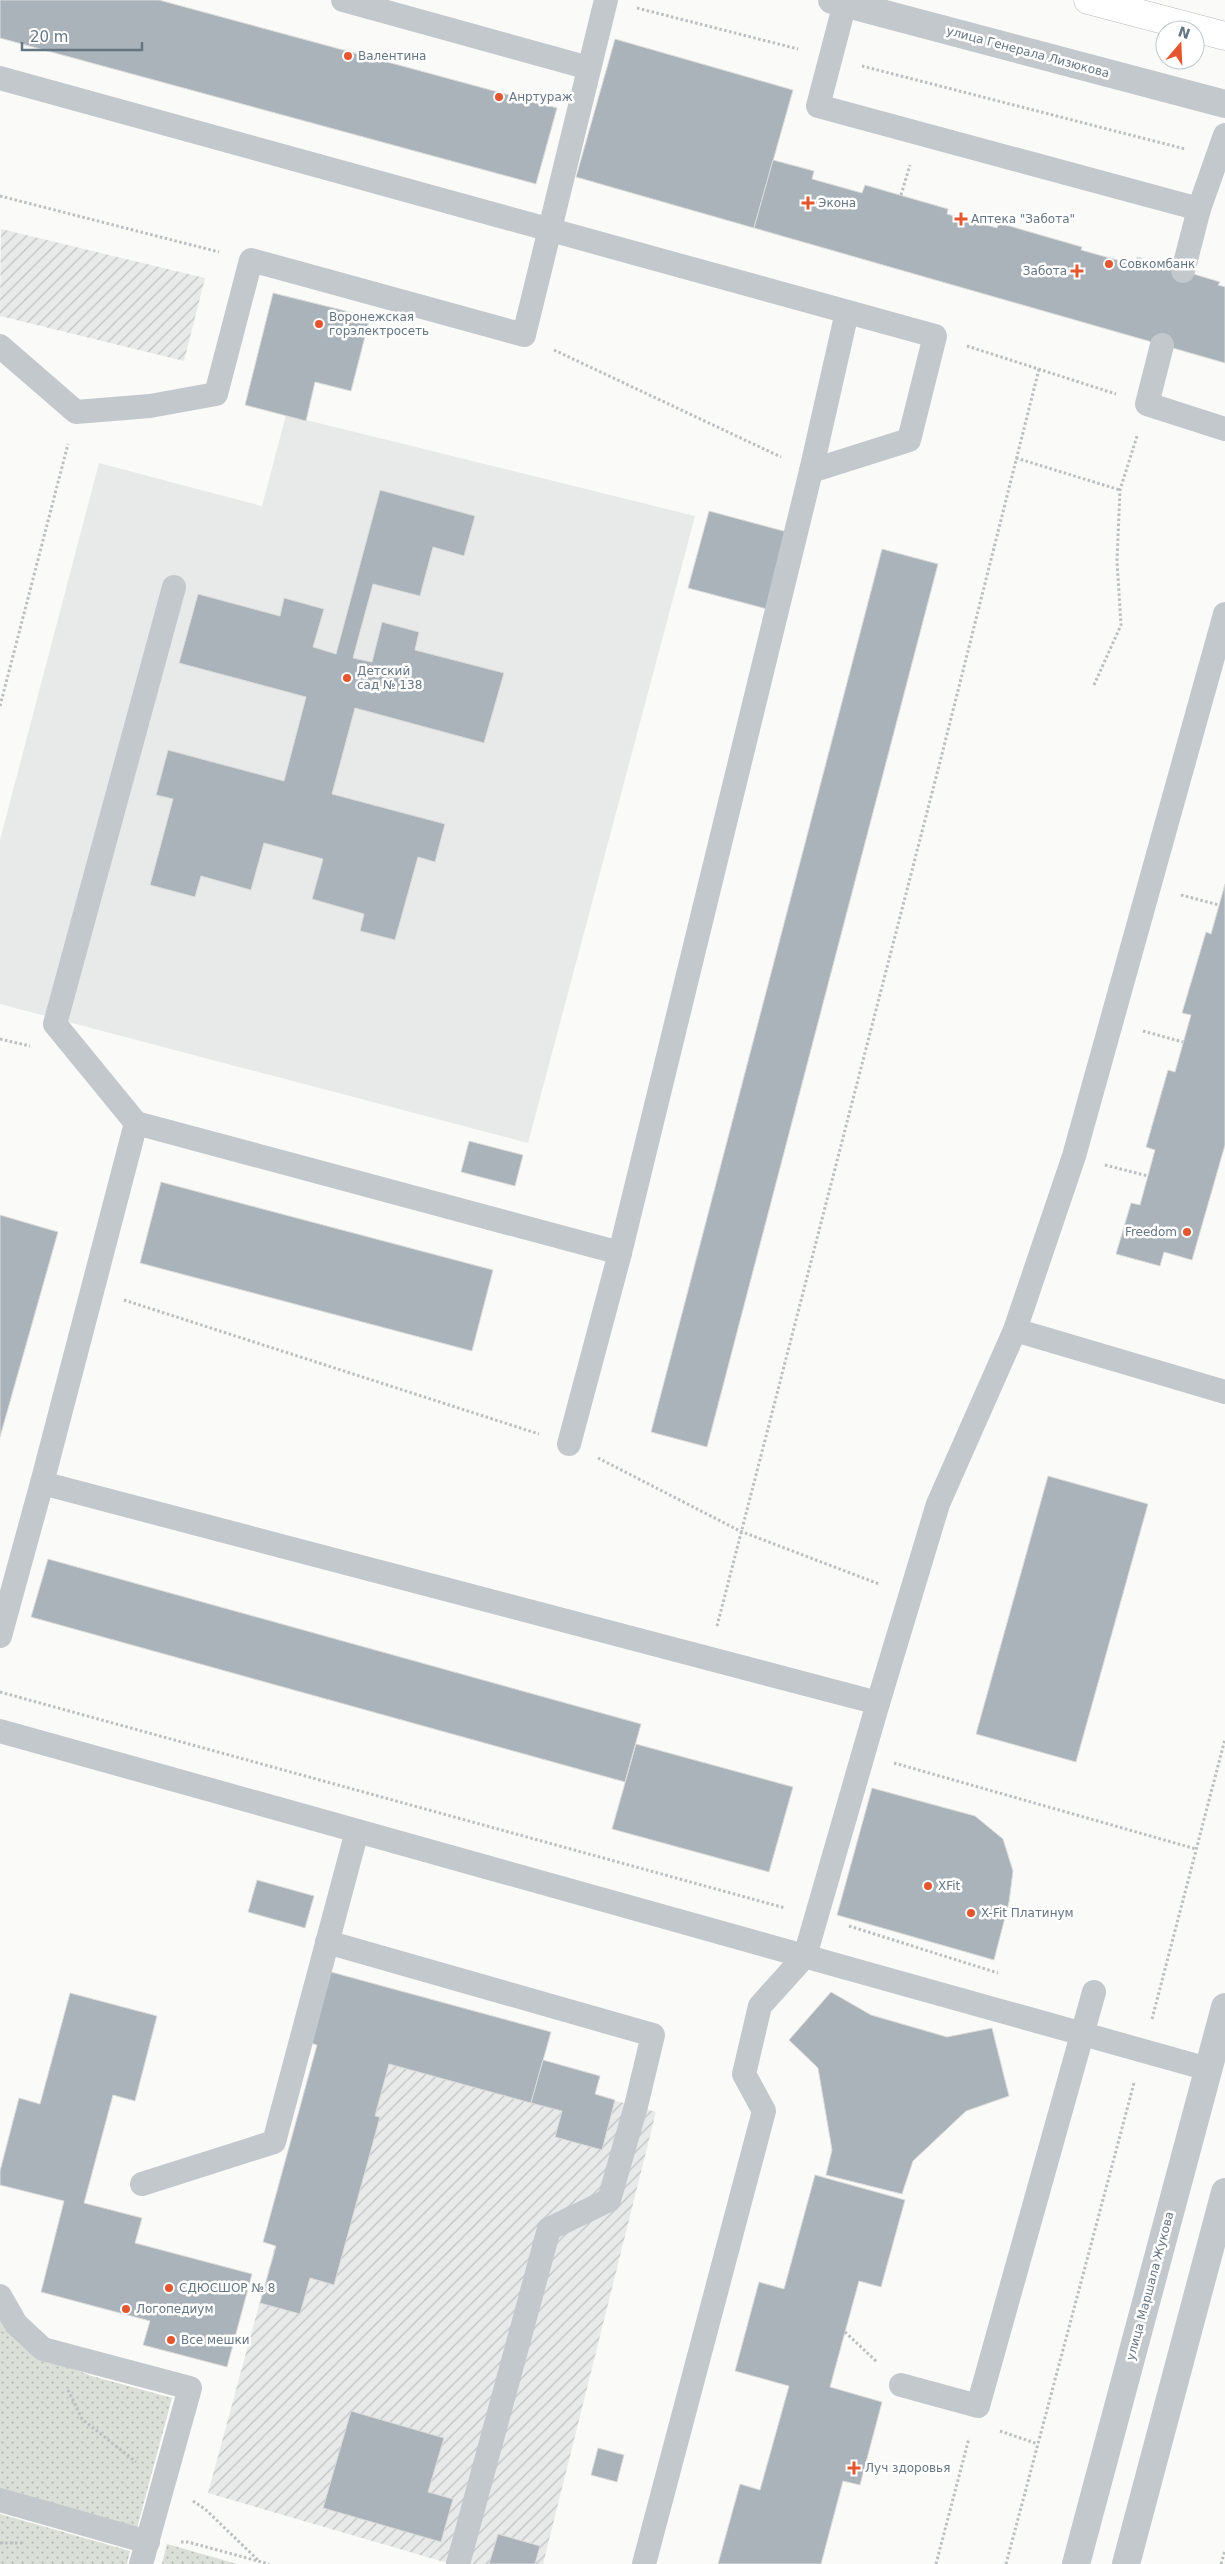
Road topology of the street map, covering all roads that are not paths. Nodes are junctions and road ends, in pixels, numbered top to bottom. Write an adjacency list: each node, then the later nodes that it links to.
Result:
1 (343, 0): 6 (lane)
2 (606, 0): 6 (lane)
3 (1088, 0): 5 (main road)
4 (838, 2): 8 (street, улица Генерала Лизюкова); 10 (lane)
5 (1225, 36)
6 (589, 68): 11 (lane)
7 (0, 78): 11 (lane)
8 (1225, 104)
9 (1225, 134): 10 (lane)
10 (1199, 209): 12 (lane)
11 (549, 227): 13 (lane); 15 (lane)
12 (1183, 271)
13 (847, 312): 17 (lane); 17 (lane)
14 (1162, 344): 16 (lane)
15 (0, 346)
16 (1225, 429)
17 (811, 471): 21 (lane)
18 (174, 587): 20 (lane)
19 (1225, 614): 22 (lane)
20 (136, 1123): 21 (lane); 25 (lane)
21 (620, 1253): 24 (lane)
22 (1015, 1330): 23 (lane); 27 (lane)
23 (1225, 1392)
24 (569, 1444)
25 (42, 1483): 26 (lane); 27 (lane)
26 (0, 1636)
27 (878, 1703): 31 (lane)
28 (0, 1731): 29 (lane)
29 (357, 1831): 30 (lane); 31 (lane)
30 (327, 1942): 36 (lane); 42 (lane)
31 (805, 1956): 34 (lane); 43 (lane)
32 (1094, 1992): 34 (lane)
33 (1225, 2007): 35 (street, улица Маршала Жукова)
34 (1083, 2034): 35 (lane); 39 (lane)
35 (1208, 2069): 44 (street, улица Маршала Жукова)
36 (142, 2184)
37 (1225, 2192): 45 (street)
38 (0, 2296): 41 (lane)
39 (901, 2385)
40 (0, 2500): 41 (lane)
41 (144, 2553)
42 (458, 2564)
43 (644, 2564)
44 (1076, 2564)
45 (1126, 2564)

